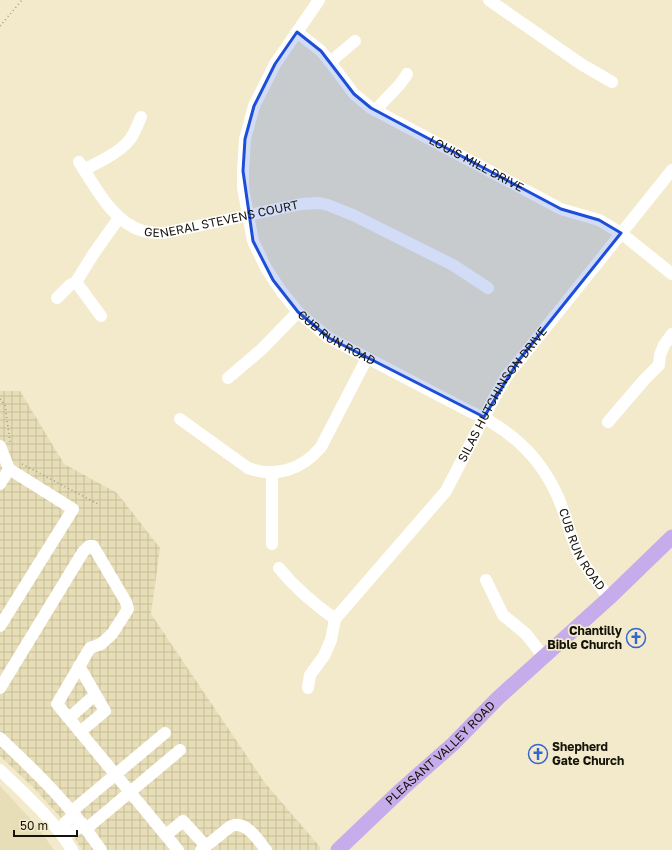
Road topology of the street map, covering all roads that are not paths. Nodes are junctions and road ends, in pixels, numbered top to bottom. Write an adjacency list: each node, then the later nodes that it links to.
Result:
1 (319, 0): 3 (street, CUB RUN ROAD)
2 (489, 0): 7 (street)
3 (297, 32): 5 (street, LOUIS MILL DRIVE); 11 (street, CUB RUN ROAD)
4 (355, 41): 5 (street)
5 (330, 62): 8 (street, LOUIS MILL DRIVE)
6 (407, 74): 8 (street)
7 (612, 82)
8 (376, 111): 13 (street, LOUIS MILL DRIVE)
9 (141, 117): 12 (street, GENERAL STEVENS COURT)
10 (672, 170): 13 (street, SILAS HUTCHINSON DRIVE)
11 (247, 215): 12 (street, GENERAL STEVENS COURT); 16 (street, GENERAL STEVENS COURT); 18 (street, CUB RUN ROAD)
12 (120, 218): 15 (street)
13 (621, 233): 14 (street, LOUIS MILL DRIVE); 23 (street, SILAS HUTCHINSON DRIVE)
14 (672, 274)
15 (76, 282): 17 (street); 19 (street)
16 (488, 288)
17 (57, 298)
18 (298, 312): 21 (street, CUB RUN ROAD); 22 (street)
19 (101, 316)
20 (672, 334): 25 (street)
21 (367, 358): 23 (street, CUB RUN ROAD); 28 (street)
22 (228, 378)
23 (484, 417): 34 (street, CUB RUN ROAD); 35 (street, SILAS HUTCHINSON DRIVE)
24 (180, 419): 28 (street)
25 (608, 422)
26 (5, 444): 27 (street)
27 (9, 469): 29 (street); 36 (street)
28 (272, 473): 31 (street)
29 (0, 484)
30 (672, 537): 34 (main road, PLEASANT VALLEY ROAD)
31 (272, 544)
32 (279, 568): 35 (street)
33 (486, 580): 37 (street)
34 (609, 598): 37 (main road, PLEASANT VALLEY ROAD)
35 (336, 619): 40 (street)
36 (0, 626)
37 (544, 657): 59 (main road, PLEASANT VALLEY ROAD)
38 (79, 666): 39 (street); 41 (street); 42 (street)
39 (0, 688)
40 (308, 688)
41 (96, 695): 42 (street); 43 (street)
42 (69, 718): 43 (street)
43 (80, 732): 48 (street)
44 (165, 733): 48 (street)
45 (0, 738): 50 (street)
46 (180, 750): 49 (street)
47 (0, 770): 52 (street)
48 (116, 774): 49 (street); 50 (street)
49 (130, 792): 51 (street); 53 (street)
50 (74, 813): 51 (street); 52 (street)
51 (85, 826): 52 (street); 56 (street)
52 (61, 834): 55 (street)
53 (166, 835): 54 (street); 57 (street)
54 (203, 848): 58 (street)
55 (72, 850)
56 (101, 850)
57 (178, 850)
58 (266, 850)
59 (338, 850)

